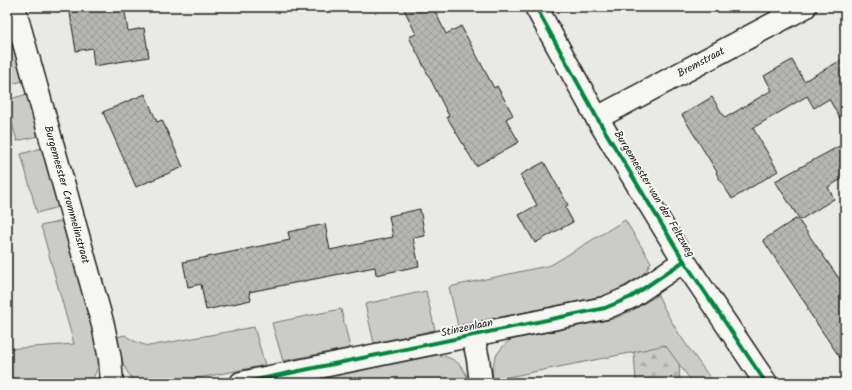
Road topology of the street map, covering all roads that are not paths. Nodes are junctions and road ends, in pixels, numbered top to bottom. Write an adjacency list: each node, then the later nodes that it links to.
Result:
1 (14, 7): 7 (street, Burgemeester Crommelinstraat)
2 (536, 7): 4 (street, Burgemeester van der Feltzweg)
3 (804, 7): 4 (street, Bremstraat)
4 (598, 118): 5 (street, Burgemeester van der Feltzweg)
5 (684, 261): 6 (street, Stinzenlaan); 10 (street, Burgemeester van der Feltzweg)
6 (473, 336): 8 (street, Stinzenlaan); 9 (street)
7 (112, 383)
8 (241, 383)
9 (481, 383)
10 (766, 383)

